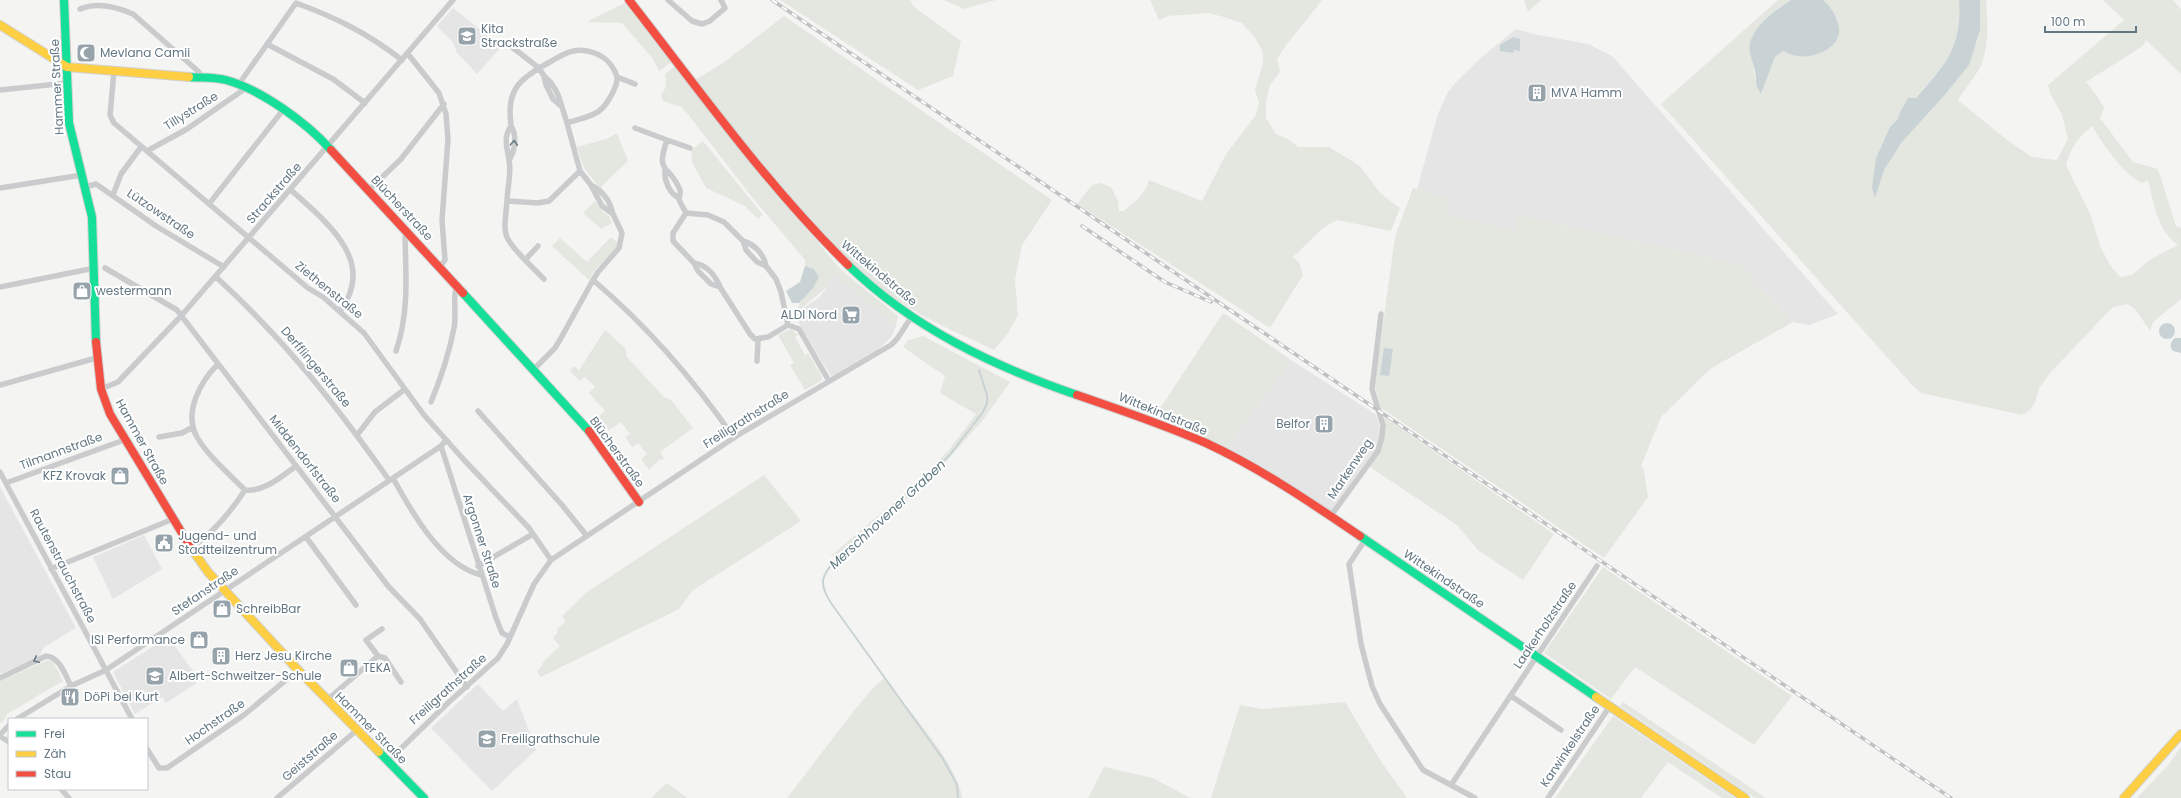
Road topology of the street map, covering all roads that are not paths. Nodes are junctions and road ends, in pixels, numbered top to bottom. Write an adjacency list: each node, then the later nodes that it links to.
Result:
1 (64, 0): 13 (main road, Hammer Straße)
2 (629, 0): 58 (main road, Wittekindstraße)
3 (668, 0): 4 (street)
4 (721, 0)
5 (296, 1): 9 (street); 12 (street)
6 (450, 1): 11 (street, Strackstraße)
7 (80, 9): 16 (street)
8 (0, 25): 13 (main road)
9 (266, 44): 20 (street); 22 (street)
10 (508, 44): 14 (street)
11 (408, 54): 12 (street, Strackstraße); 23 (street)
12 (402, 60): 22 (street, Strackstraße)
13 (67, 67): 15 (main road, Blücherstraße); 18 (main road, Hammer Straße)
14 (539, 68): 17 (street); 25 (street); 39 (street)
15 (114, 71): 16 (main road, Blücherstraße); 29 (street, Ziethenstraße)
16 (198, 77): 20 (main road, Blücherstraße)
17 (617, 77): 19 (street); 25 (street)
18 (67, 83): 21 (street); 33 (main road, Hammer Straße)
19 (635, 84)
20 (242, 86): 24 (main road, Blücherstraße); 31 (street, Tillystraße)
21 (0, 90)
22 (365, 103): 28 (street, Strackstraße)
23 (444, 104): 37 (street); 49 (street)
24 (283, 110): 28 (main road, Blücherstraße); 40 (street)
25 (567, 123): 32 (street)
26 (635, 128): 27 (street)
27 (667, 140): 30 (street); 41 (street)
28 (328, 146): 36 (street, Strackstraße); 37 (main road, Blücherstraße)
29 (141, 147): 31 (street, Ziethenstraße); 38 (street)
30 (690, 148)
31 (147, 151): 40 (street, Ziethenstraße)
32 (580, 171): 39 (street); 52 (street)
33 (82, 175): 34 (main road, Hammer Straße); 35 (street)
34 (86, 187): 38 (street, Lützowstraße); 47 (main road, Hammer Straße)
35 (0, 188)
36 (291, 190): 43 (street, Strackstraße); 55 (street)
37 (369, 190): 42 (main road, Blücherstraße)
38 (113, 195): 46 (street, Lützowstraße)
39 (507, 201): 45 (street)
40 (209, 204): 43 (street, Ziethenstraße)
41 (686, 213): 59 (street); 60 (street)
42 (409, 234): 49 (main road, Blücherstraße); 61 (street)
43 (249, 238): 46 (street, Strackstraße); 55 (street, Ziethenstraße)
44 (538, 246): 45 (street)
45 (525, 260): 51 (street)
46 (224, 267): 50 (street, Strackstraße)
47 (95, 268): 54 (street); 62 (main road, Hammer Straße)
48 (105, 268): 57 (street, Middendorfstraße)
49 (440, 268): 53 (main road, Blücherstraße)
50 (216, 277): 57 (street, Strackstraße); 73 (street, Derfflingerstraße)
51 (544, 279)
52 (593, 280): 65 (street); 75 (street)
53 (457, 285): 65 (main road, Blücherstraße); 70 (street)
54 (0, 287)
55 (340, 312): 69 (street, Ziethenstraße)
56 (1381, 314): 86 (street, Markenweg)
57 (182, 316): 64 (street, Middendorfstraße); 68 (street, Strackstraße)
58 (912, 316): 66 (street, Freiligrathstraße); 86 (main road, Wittekindstraße)
59 (788, 325): 60 (street); 66 (street)
60 (758, 340): 63 (street)
61 (396, 351)
62 (96, 358): 67 (street); 68 (main road, Hammer Straße)
63 (757, 361)
64 (218, 364): 72 (street); 79 (street, Middendorfstraße)
65 (534, 369): 84 (main road, Blücherstraße)
66 (829, 382): 75 (street, Freiligrathstraße)
67 (0, 385)
68 (102, 389): 76 (main road, Hammer Straße)
69 (404, 389): 73 (street); 77 (street, Ziethenstraße)
70 (431, 402)
71 (478, 410): 89 (street)
72 (193, 427): 74 (street); 83 (street)
73 (357, 435): 81 (street, Derfflingerstraße)
74 (159, 437)
75 (734, 438): 84 (street, Freiligrathstraße)
76 (124, 440): 82 (street, Tilmannstraße); 87 (main road, Hammer Straße)
77 (446, 440): 78 (street, Stefanstraße); 88 (street, Ziethenstraße)
78 (441, 446): 81 (street, Stefanstraße); 94 (street, Argonner Straße)
79 (296, 466): 83 (street); 85 (street, Middendorfstraße)
80 (0, 472): 82 (street, Rautenstrauchstraße)
81 (391, 479): 85 (street, Stefanstraße); 97 (street, Derfflingerstraße)
82 (6, 483): 96 (street, Rautenstrauchstraße)
83 (245, 490): 92 (street)
84 (639, 502): 89 (street, Freiligrathstraße)
85 (335, 517): 90 (street, Stefanstraße); 109 (street, Middendorfstraße)
86 (1330, 517): 91 (main road, Wittekindstraße)
87 (173, 519): 92 (main road, Hammer Straße); 96 (street)
88 (533, 534): 93 (street, Ziethenstraße); 94 (street)
89 (587, 536): 93 (street, Freiligrathstraße)
90 (306, 537): 98 (street, Stefanstraße); 99 (street)
91 (1365, 540): 103 (main road, Wittekindstraße); 123 (street)
92 (190, 548): 98 (main road, Hammer Straße)
93 (551, 560): 101 (street, Freiligrathstraße)
94 (478, 566): 97 (street, Argonner Straße)
95 (1597, 566): 103 (street, Laakerholzstraße)
96 (52, 569): 104 (street, Rautenstrauchstraße)
97 (481, 575): 101 (street, Argonner Straße)
98 (226, 591): 104 (street, Stefanstraße); 105 (main road, Hammer Straße)
99 (356, 605)
100 (382, 629): 102 (street)
101 (510, 637): 109 (street, Freiligrathstraße)
102 (378, 656): 107 (street); 111 (street)
103 (1536, 656): 110 (street, Laakerholzstraße); 112 (main road, Wittekindstraße)
104 (106, 670): 108 (street, Stefanstraße); 114 (street)
105 (298, 670): 111 (main road, Hammer Straße); 121 (street, Hochstraße)
106 (0, 678): 108 (street, one-way to 106)
107 (401, 682)
108 (71, 686): 113 (street, Stefanstraße)
109 (467, 687): 122 (street, Freiligrathstraße)
110 (1511, 696): 117 (street); 123 (street, Laakerholzstraße)
111 (327, 700): 116 (main road, Hammer Straße)
112 (1610, 706): 129 (street, Karwinkelstraße); 130 (main road, Wittekindstraße)
113 (19, 718)
114 (131, 718)
115 (8, 726): 119 (street)
116 (357, 730): 122 (main road, Hammer Straße); 126 (street, Geiststraße)
117 (1561, 730)
118 (2181, 734): 131 (main road)
119 (0, 735): 120 (street)
120 (8, 741)
121 (148, 750)
122 (388, 761): 127 (main road, Hammer Straße)
123 (1451, 785): 128 (street)
124 (62, 790): 125 (street)
125 (69, 798)
126 (277, 798)
127 (424, 798)
128 (1475, 798)
129 (1548, 798)
130 (1745, 798)
131 (2124, 798)

